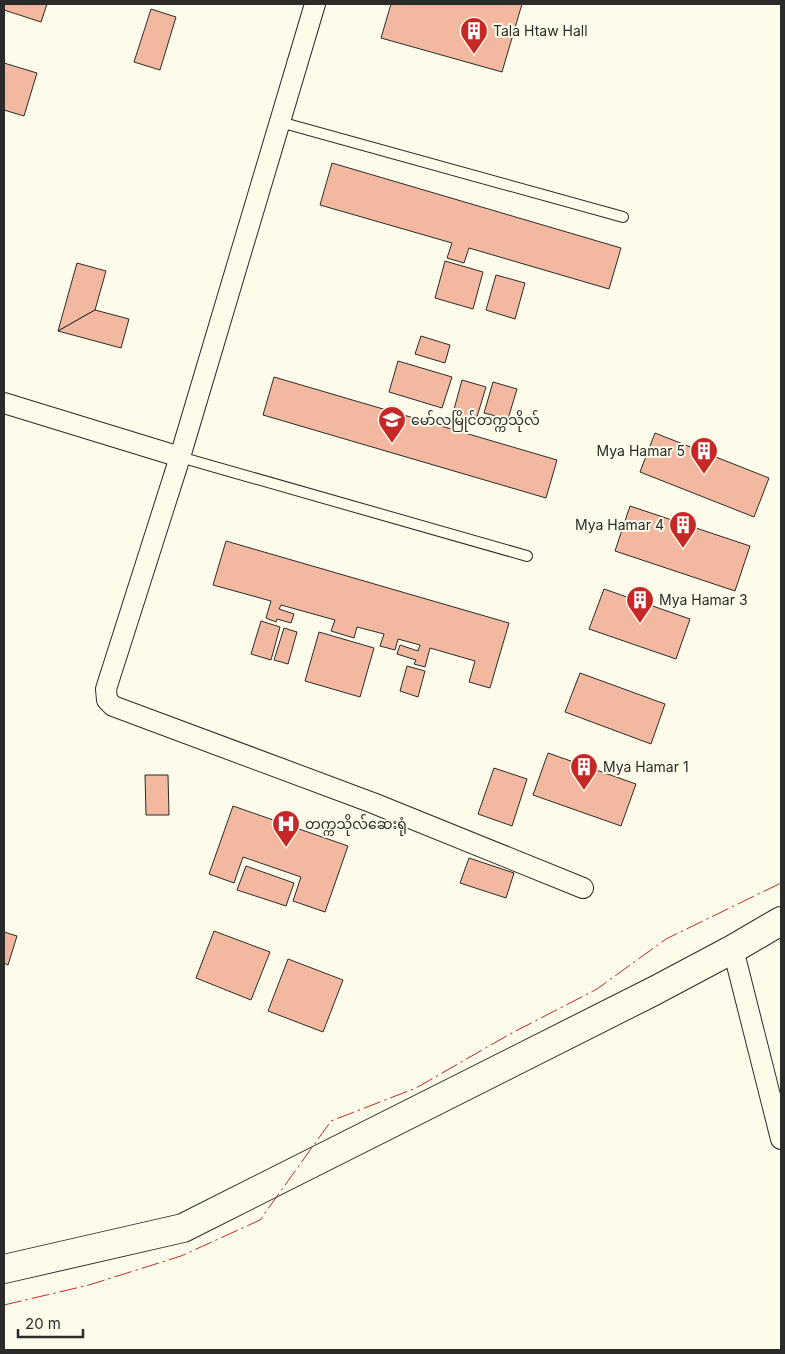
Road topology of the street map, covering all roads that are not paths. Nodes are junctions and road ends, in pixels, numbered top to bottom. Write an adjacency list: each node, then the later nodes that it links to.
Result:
1 (315, 4): 2 (street)
2 (280, 122): 3 (lane); 5 (street)
3 (623, 216)
4 (4, 403): 5 (street)
5 (180, 456): 6 (lane); 7 (street)
6 (527, 556)
7 (583, 888)
8 (781, 921): 9 (main road)
9 (733, 949): 10 (street); 11 (main road)
10 (781, 1139)
11 (4, 1269)

